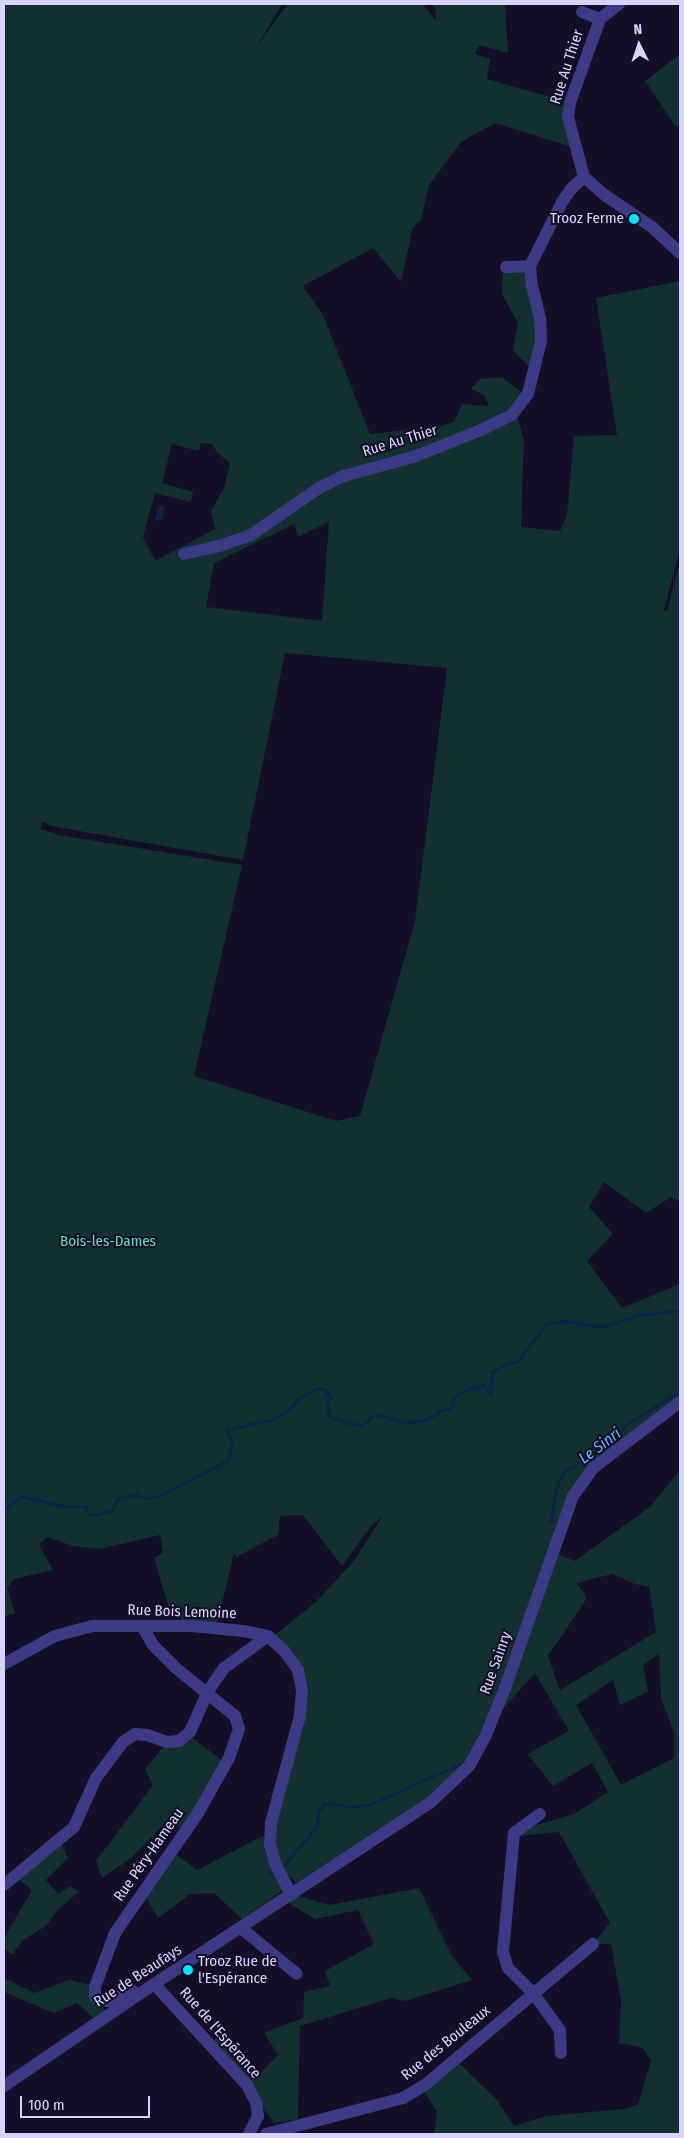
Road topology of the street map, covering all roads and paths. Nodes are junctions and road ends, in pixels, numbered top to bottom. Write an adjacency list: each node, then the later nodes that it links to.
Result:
1 (620, 4): 3 (street, Rue Au Thier)
2 (582, 12): 3 (street)
3 (600, 20): 4 (street, Rue Au Thier)
4 (584, 178): 5 (street); 6 (street)
5 (680, 253)
6 (530, 266): 7 (street); 8 (street, Rue Au Thier)
7 (506, 268)
8 (184, 554)
9 (680, 1402): 16 (street, Rue Sainry)
10 (142, 1626): 11 (street, Rue Bois Lemoine); 12 (street, Rue Bois Lemoine); 13 (street, Rue Péry-Hameau)
11 (268, 1636): 13 (street); 16 (street)
12 (4, 1664)
13 (208, 1691): 15 (street); 20 (street, Rue Péry-Hameau)
14 (540, 1814): 21 (street)
15 (4, 1885)
16 (291, 1895): 17 (street, Rue de Beaufays)
17 (241, 1928): 19 (street); 20 (street, Rue de Beaufays)
18 (593, 1944): 21 (street, Rue des Bouleaux)
19 (297, 1974)
20 (151, 1986): 23 (street, Rue de Beaufays); 24 (street, Rue de l'Espérance)
21 (533, 1993): 22 (street); 25 (street, Rue des Bouleaux)
22 (561, 2053)
23 (4, 2086)
24 (258, 2116): 25 (street, Rue des Bouleaux); 26 (street)
25 (286, 2128): 27 (street, Rue des Bouleaux)
26 (249, 2134)
27 (266, 2134)

